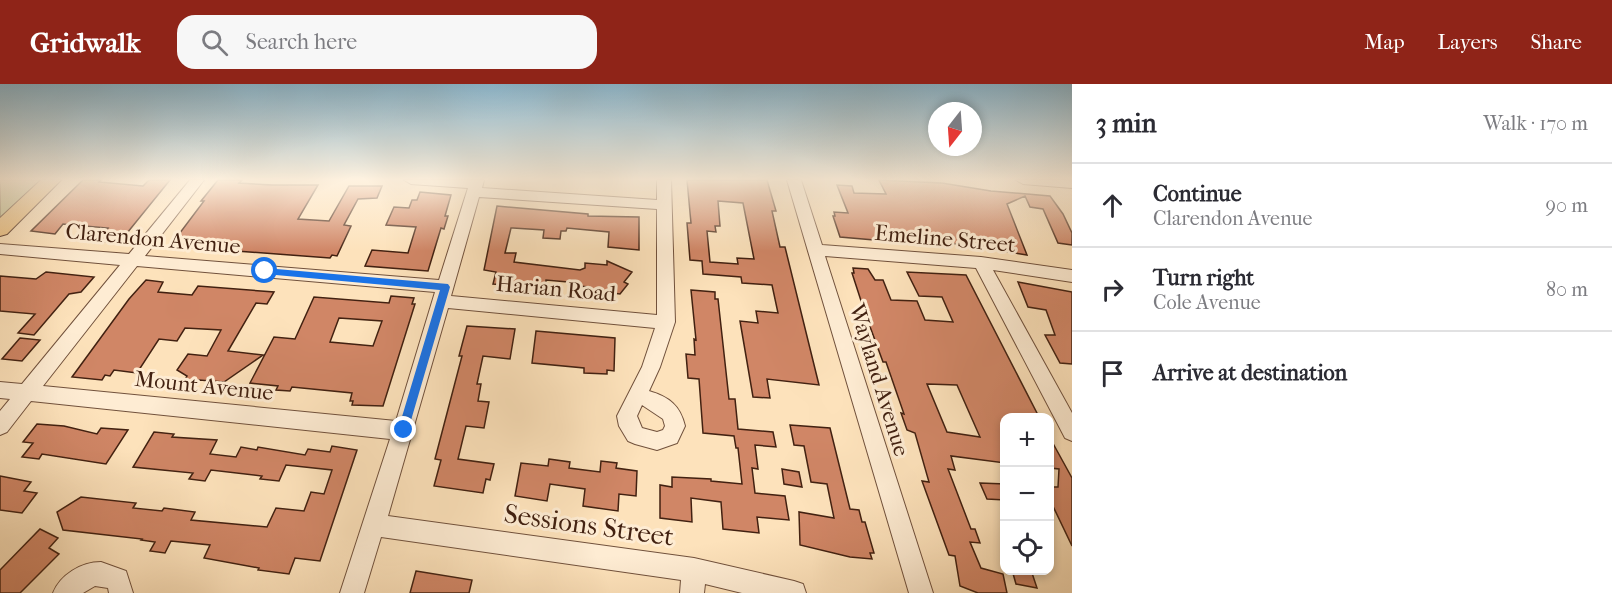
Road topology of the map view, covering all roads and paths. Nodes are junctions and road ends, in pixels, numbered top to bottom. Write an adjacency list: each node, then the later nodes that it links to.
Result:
1 (27, 204): 7 (main road)
2 (178, 204): 10 (street)
3 (470, 204): 13 (street)
4 (652, 204): 6 (street)
5 (801, 204): 9 (street, Wayland Avenue)
6 (664, 205): 14 (street)
7 (0, 229)
8 (0, 249): 10 (street, Clarendon Avenue)
9 (814, 250): 11 (street, Emeline Street); 27 (street, Wayland Avenue)
10 (133, 261): 13 (street, Clarendon Avenue); 16 (street)
11 (981, 263): 12 (street, Emeline Street); 20 (street)
12 (1072, 276)
13 (444, 294): 14 (street, Harian Road); 19 (street)
14 (666, 322): 17 (street)
15 (0, 390): 16 (street, Mount Avenue)
16 (26, 393): 18 (street); 19 (street, Mount Avenue)
17 (638, 396)
18 (0, 426)
19 (404, 430): 21 (street)
20 (1072, 432)
21 (374, 525): 22 (street, Sessions Street); 25 (street)
22 (693, 582): 26 (street, Sessions Street)
23 (65, 593): 24 (street)
24 (122, 593)
25 (352, 593)
26 (794, 593)
27 (921, 593)

